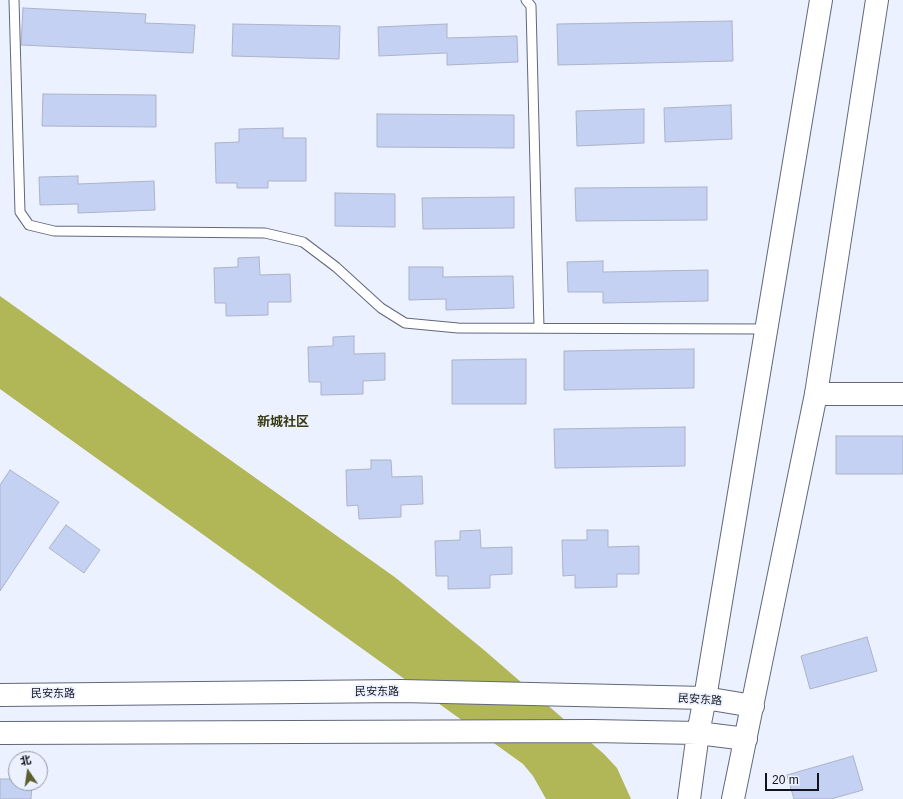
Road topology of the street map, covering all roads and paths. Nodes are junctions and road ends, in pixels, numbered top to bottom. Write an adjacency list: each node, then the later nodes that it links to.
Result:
1 (14, 0): 5 (lane)
2 (526, 0): 5 (lane)
3 (821, 0): 6 (main road)
4 (877, 0): 7 (main road)
5 (539, 328): 6 (lane)
6 (766, 329): 10 (main road)
7 (816, 394): 8 (main road); 11 (main road)
8 (903, 394)
9 (0, 695): 10 (main road, 民安东路)
10 (705, 698): 11 (main road, 民安东路); 13 (main road)
11 (752, 706): 14 (main road)
12 (0, 733): 13 (main road)
13 (698, 733): 14 (main road); 15 (main road)
14 (746, 739): 16 (main road)
15 (689, 799)
16 (733, 799)

